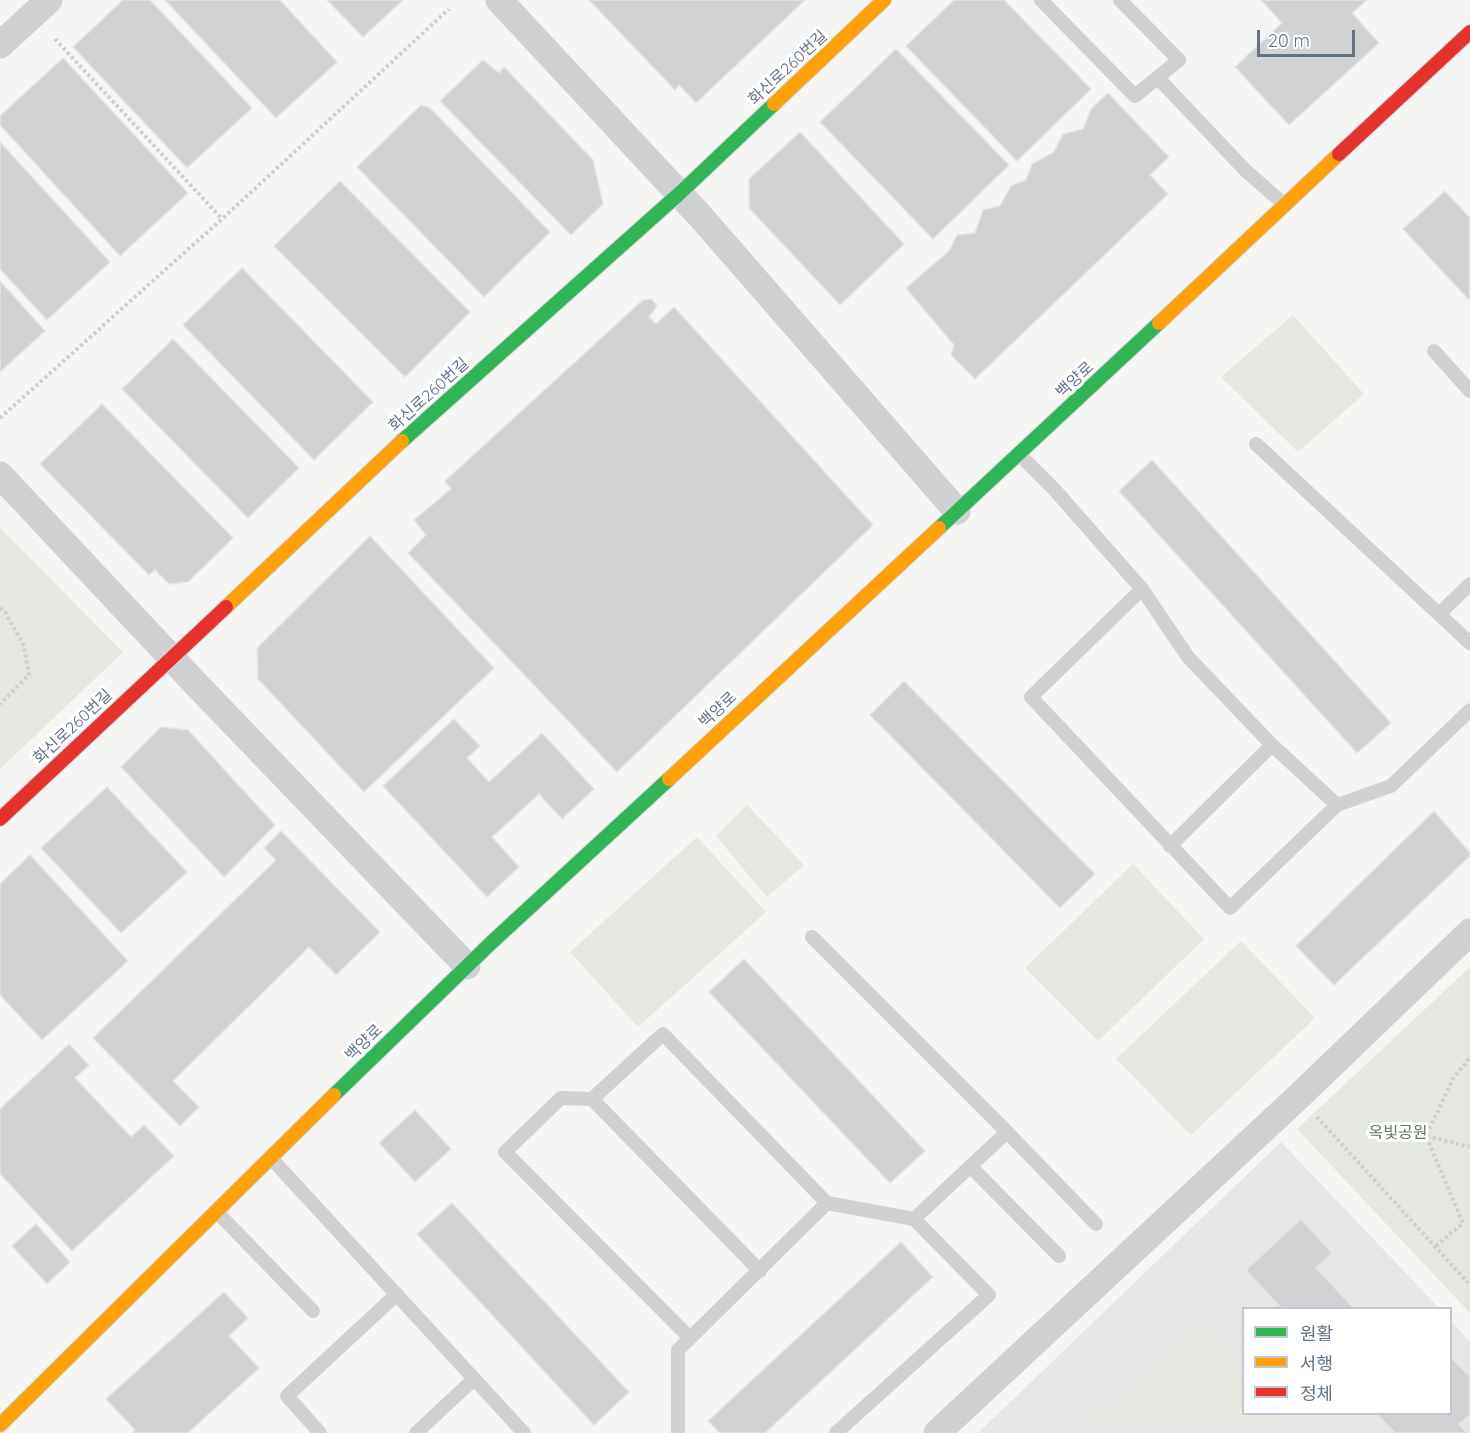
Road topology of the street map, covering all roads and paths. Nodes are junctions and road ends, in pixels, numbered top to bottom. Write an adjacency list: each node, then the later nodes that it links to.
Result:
1 (49, 0): 9 (street)
2 (499, 0): 11 (street)
3 (884, 0): 11 (street, 화신로260번길)
4 (1041, 0): 10 (lane)
5 (1120, 0): 10 (lane)
6 (449, 9): 13 (path)
7 (1470, 32): 12 (street, 백양로)
8 (55, 39): 13 (path)
9 (0, 45)
10 (1158, 78): 12 (lane)
11 (680, 193): 20 (street); 26 (street, 화신로260번길)
12 (1285, 205): 18 (street, 백양로)
13 (222, 219): 16 (path)
14 (1434, 351): 15 (lane)
15 (1470, 391)
16 (0, 418)
17 (1256, 444): 24 (lane)
18 (1018, 453): 20 (street, 백양로); 22 (lane)
19 (0, 475): 26 (street)
20 (957, 511): 35 (street, 백양로)
21 (1470, 584): 24 (lane)
22 (1142, 589): 29 (lane); 32 (lane)
23 (0, 608): 27 (path)
24 (1439, 614): 25 (lane)
25 (1470, 643)
26 (171, 657): 31 (street, 화신로260번길); 35 (street)
27 (0, 704)
28 (1470, 710): 30 (lane)
29 (1272, 745): 30 (lane); 32 (lane)
30 (1337, 805): 32 (lane)
31 (0, 819)
32 (1170, 846)
33 (1470, 932): 62 (street)
34 (812, 937): 39 (lane)
35 (467, 966): 42 (street, 백양로)
36 (1470, 1058): 40 (path)
37 (592, 1099): 44 (lane); 50 (lane); 54 (lane)
38 (1313, 1114): 48 (path)
39 (1007, 1132): 43 (lane); 47 (lane)
40 (1426, 1136): 41 (path); 48 (path)
41 (1470, 1147)
42 (270, 1157): 45 (street, 백양로); 52 (lane)
43 (971, 1167): 46 (lane); 49 (lane)
44 (827, 1203): 46 (lane); 50 (lane)
45 (216, 1211): 53 (lane); 56 (street, 백양로)
46 (914, 1219): 61 (lane)
47 (1096, 1224)
48 (1436, 1246): 51 (path)
49 (1059, 1256)
50 (760, 1271): 54 (lane)
51 (1470, 1285)
52 (396, 1294): 55 (lane); 57 (lane)
53 (313, 1311)
54 (690, 1338): 60 (lane)
55 (474, 1379): 58 (lane); 59 (lane)
56 (0, 1425)
57 (320, 1433)
58 (416, 1433)
59 (524, 1433)
60 (678, 1433)
61 (836, 1433)
62 (937, 1433)

